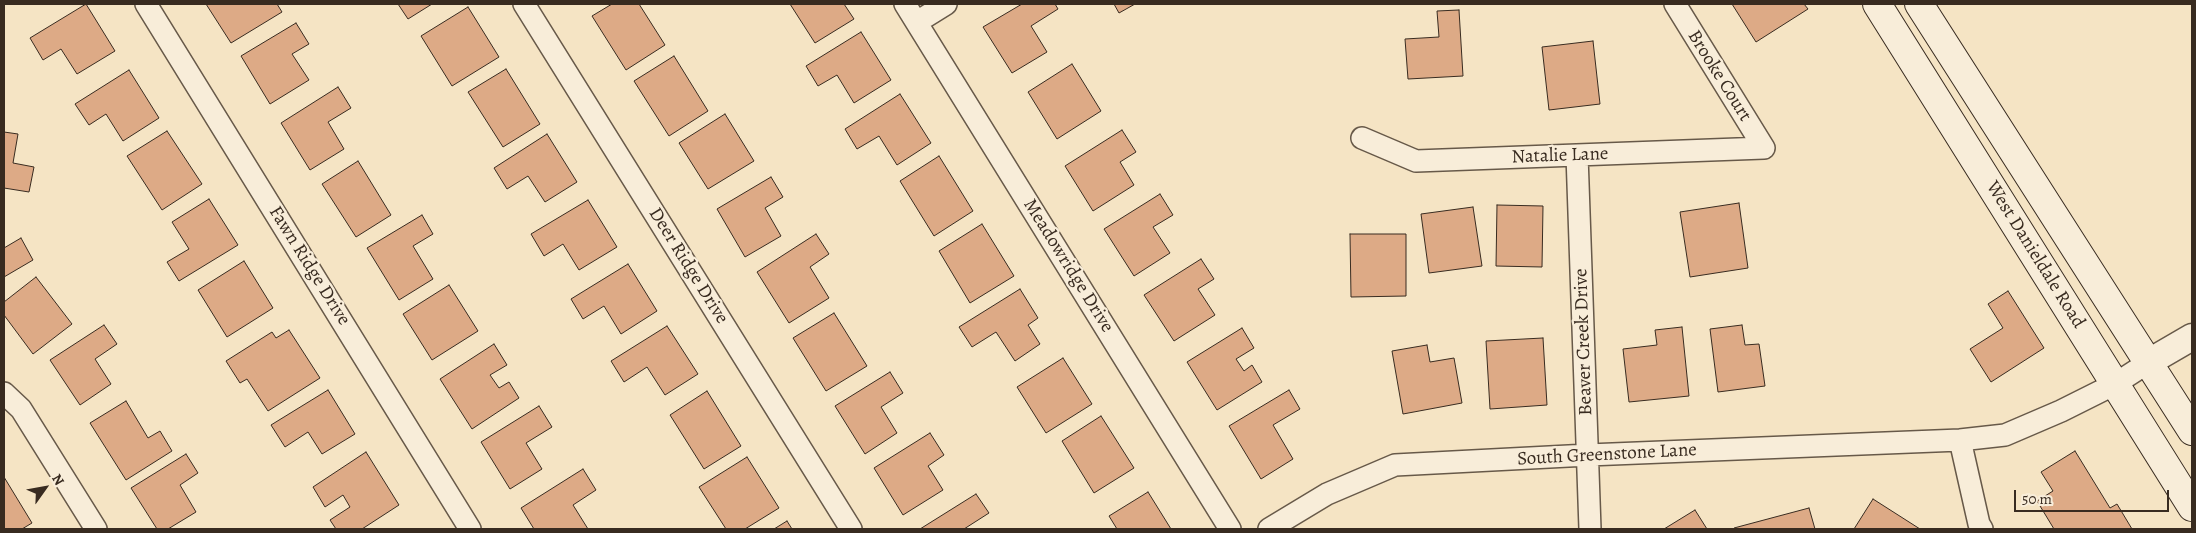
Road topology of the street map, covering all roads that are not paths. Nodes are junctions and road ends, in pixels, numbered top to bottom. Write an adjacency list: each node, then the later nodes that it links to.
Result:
1 (146, 4): 21 (street, Fawn Ridge Drive)
2 (524, 4): 22 (street, Deer Ridge Drive)
3 (906, 4): 8 (street, Meadowridge Drive)
4 (946, 4): 8 (street)
5 (1675, 4): 10 (street, Brooke Court)
6 (1919, 4): 13 (main road, West Danieldale Road)
7 (1880, 5): 14 (main road, West Danieldale Road)
8 (917, 22): 23 (street, Meadowridge Drive)
9 (1362, 138): 11 (street, Natalie Lane)
10 (1764, 148): 11 (street, Natalie Lane)
11 (1577, 155): 18 (street, Beaver Creek Drive)
12 (2192, 338): 13 (street)
13 (2148, 362): 14 (street, South Greenstone Lane); 16 (main road, West Danieldale Road)
14 (2115, 384): 17 (street, South Greenstone Lane); 19 (main road, West Danieldale Road)
15 (4, 393): 20 (street)
16 (2192, 431)
17 (1960, 440): 18 (street, South Greenstone Lane); 26 (street)
18 (1588, 455): 24 (street, South Greenstone Lane); 25 (street, Beaver Creek Drive)
19 (2192, 507)
20 (96, 529)
21 (470, 529)
22 (852, 529)
23 (1230, 529)
24 (1269, 529)
25 (1590, 529)
26 (1982, 529)

